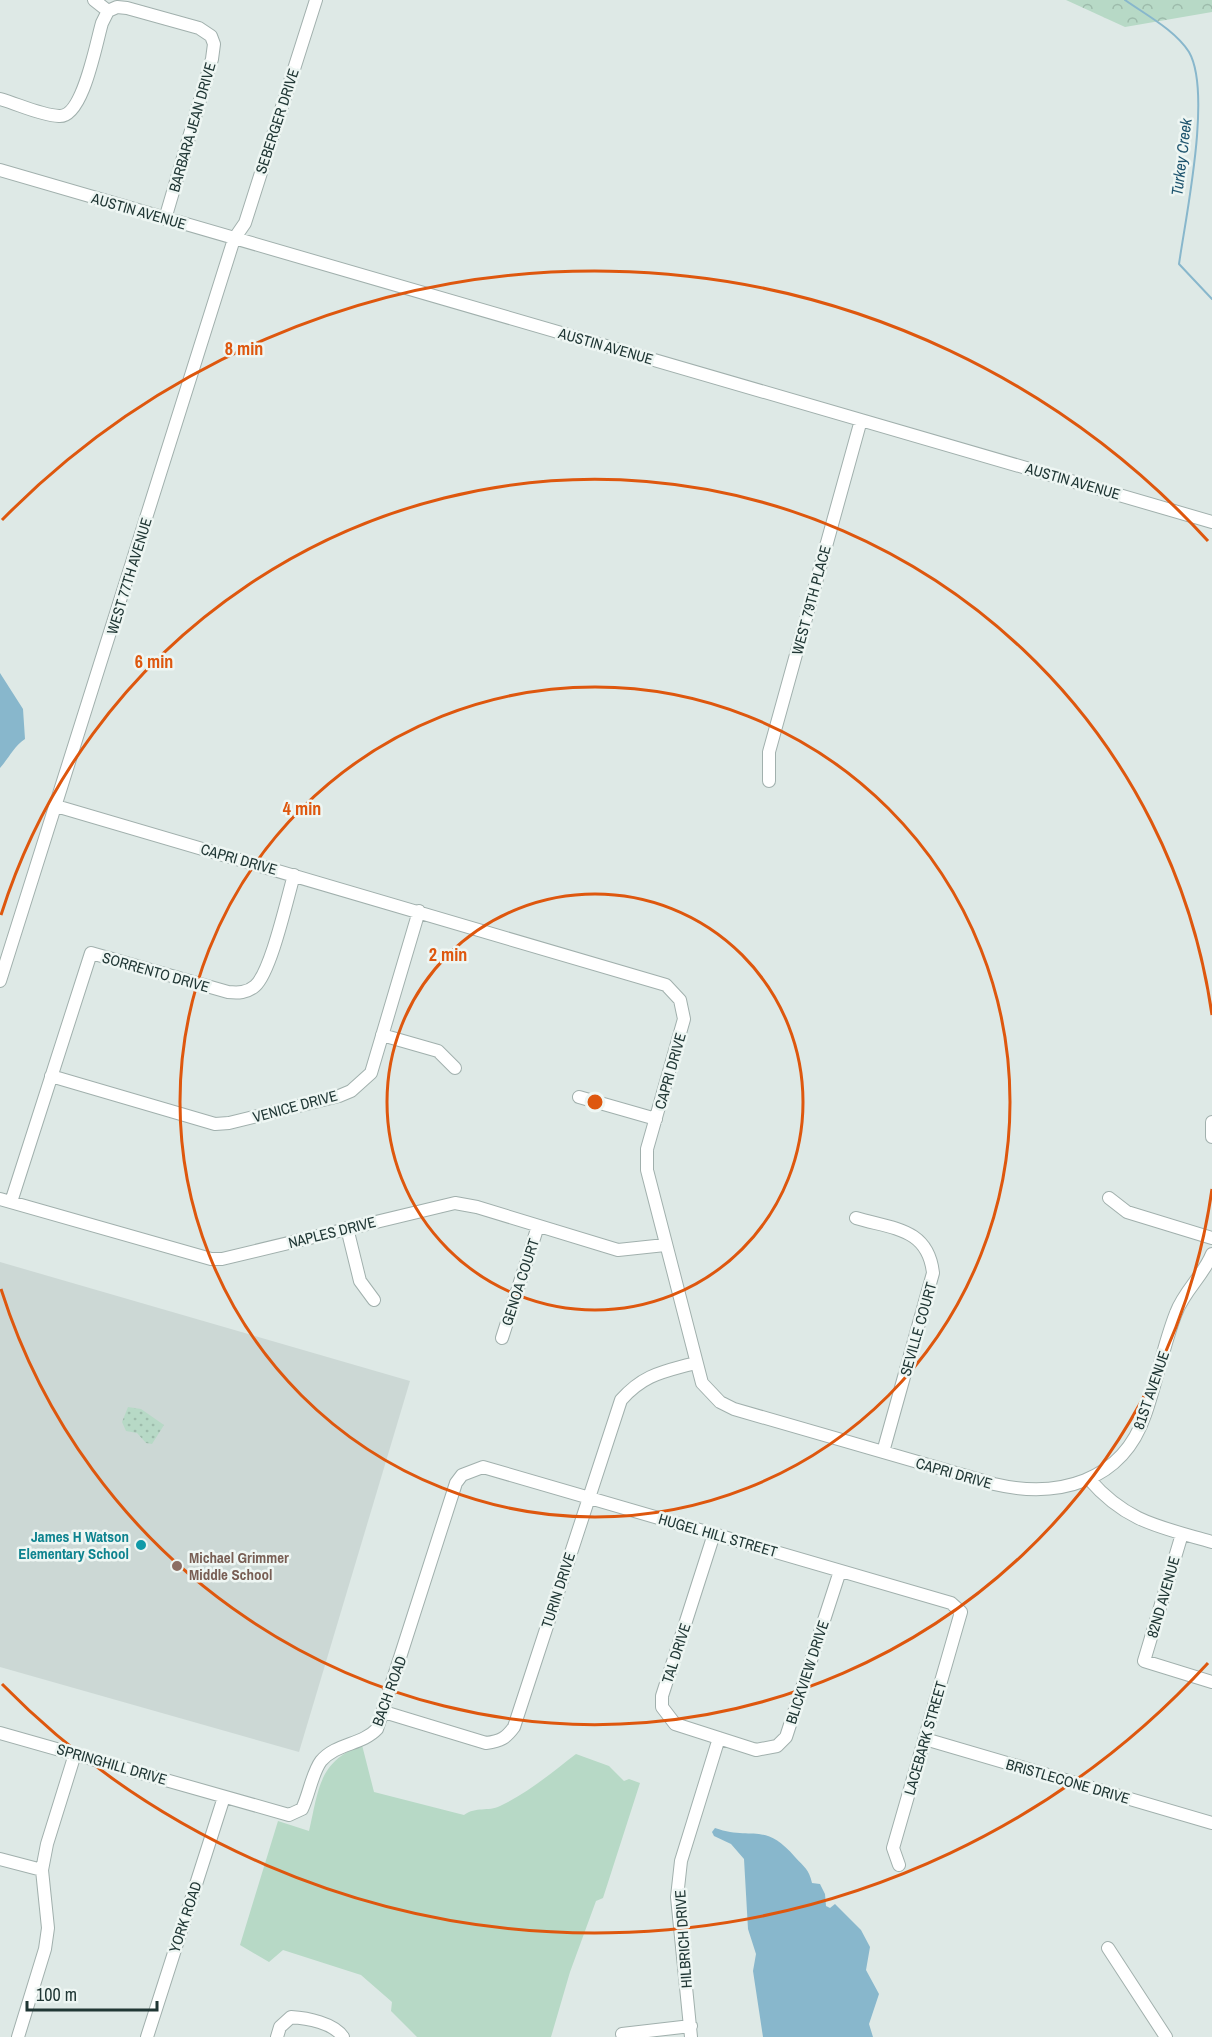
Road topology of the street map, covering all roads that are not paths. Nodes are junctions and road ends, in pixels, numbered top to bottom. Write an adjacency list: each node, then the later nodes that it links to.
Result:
1 (94, 0): 3 (street)
2 (316, 0): 7 (street, SEBERGER DRIVE)
3 (108, 11): 4 (street); 6 (street, BARBARA JEAN DRIVE)
4 (0, 99)
5 (0, 170): 6 (street, AUSTIN AVENUE)
6 (165, 219): 7 (street, AUSTIN AVENUE)
7 (234, 239): 8 (street, AUSTIN AVENUE); 11 (street, WEST 77TH AVENUE)
8 (861, 420): 9 (street, AUSTIN AVENUE); 10 (street, WEST 79TH PLACE)
9 (1212, 522)
10 (768, 781)
11 (56, 806): 12 (street, CAPRI DRIVE); 14 (street, WEST 77TH AVENUE)
12 (294, 875): 13 (street, CAPRI DRIVE); 17 (street, SORRENTO DRIVE)
13 (419, 911): 15 (street, VENICE DRIVE); 19 (street, CAPRI DRIVE)
14 (0, 981)
15 (382, 1035): 16 (street); 17 (street, VENICE DRIVE)
16 (455, 1068)
17 (51, 1076): 23 (street, SORRENTO DRIVE)
18 (579, 1097): 19 (street)
19 (656, 1119): 28 (street, CAPRI DRIVE)
20 (1212, 1122): 21 (street)
21 (1212, 1137)
22 (1108, 1198): 27 (street)
23 (5, 1200): 26 (street, NAPLES DRIVE)
24 (856, 1218): 33 (street, SEVILLE COURT)
25 (538, 1226): 26 (street, NAPLES DRIVE); 28 (street, NAPLES DRIVE); 31 (street, GENOA COURT)
26 (347, 1228): 30 (street)
27 (1212, 1238)
28 (665, 1245): 32 (street, CAPRI DRIVE)
29 (1212, 1254): 35 (street, 81ST AVENUE)
30 (374, 1300)
31 (502, 1338)
32 (695, 1363): 33 (street, CAPRI DRIVE); 37 (street, TURIN DRIVE)
33 (883, 1452): 36 (street, CAPRI DRIVE)
34 (471, 1469): 37 (street, HUGEL HILL STREET); 44 (street, BACH ROAD)
35 (1089, 1479): 36 (street, 81ST AVENUE); 38 (street)
36 (1052, 1489)
37 (588, 1498): 39 (street, HUGEL HILL STREET); 44 (street, TURIN DRIVE)
38 (1182, 1533): 40 (street); 43 (street, 82ND AVENUE)
39 (714, 1534): 41 (street, HUGEL HILL STREET); 46 (street, TAL DRIVE)
40 (1212, 1542)
41 (840, 1571): 42 (street, HUGEL HILL STREET); 46 (street, BLICKVIEW DRIVE)
42 (961, 1612): 47 (street, LACEBARK STREET)
43 (1212, 1682)
44 (384, 1712): 49 (street, BACH ROAD)
45 (0, 1734): 48 (street, SPRINGHILL DRIVE)
46 (719, 1738): 55 (street, HILBRICH DRIVE)
47 (925, 1739): 50 (street, BRISTLECONE DRIVE); 52 (street, LACEBARK STREET)
48 (75, 1754): 49 (street, SPRINGHILL DRIVE); 53 (street)
49 (224, 1797): 59 (street, YORK ROAD)
50 (1212, 1823)
51 (0, 1859): 53 (street)
52 (899, 1864)
53 (42, 1870): 58 (street)
54 (1108, 1948): 61 (street)
55 (691, 2032): 57 (street)
56 (341, 2034): 60 (street)
57 (622, 2034)
58 (18, 2037)
59 (147, 2037)
60 (277, 2037)
61 (1166, 2037)

